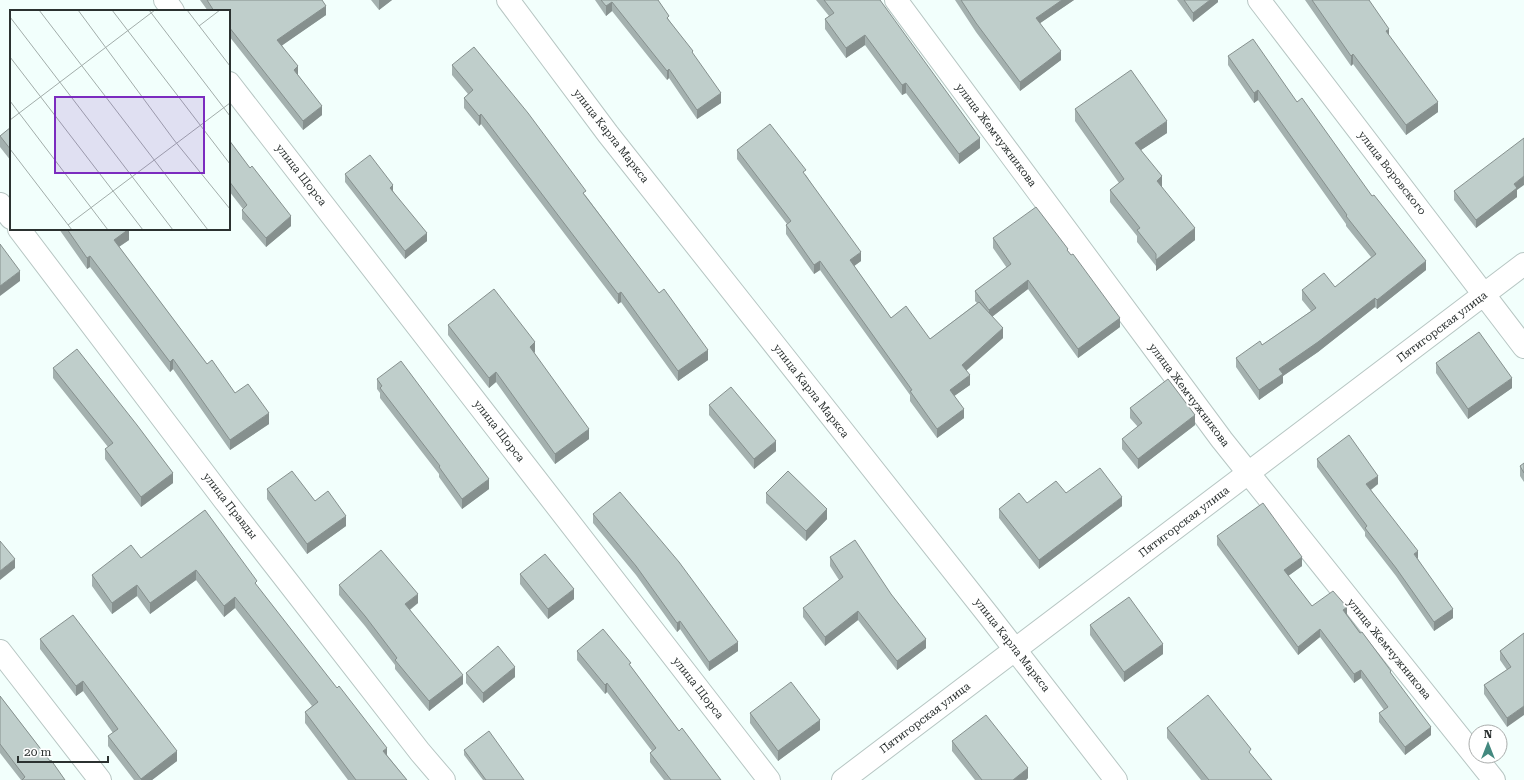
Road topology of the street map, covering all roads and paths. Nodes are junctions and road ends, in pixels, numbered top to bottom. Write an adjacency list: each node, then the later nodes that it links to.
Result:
1 (165, 0): 5 (street)
2 (508, 0): 14 (street, улица Карла Маркса)
3 (896, 0): 13 (street, улица Жемчужникова)
4 (1259, 0): 11 (street, улица Воровского)
5 (172, 10)
6 (230, 84): 18 (street, улица Щорса)
7 (0, 204): 8 (street)
8 (10, 217)
9 (20, 230): 17 (street, улица Правды)
10 (1524, 264): 11 (street, Пятигорская улица)
11 (1484, 295): 12 (street, улица Воровского); 13 (street, Пятигорская улица)
12 (1524, 347)
13 (1248, 474): 14 (street, Пятигорская улица); 21 (street, улица Жемчужникова)
14 (1015, 650): 19 (street, Пятигорская улица); 20 (street, улица Карла Маркса)
15 (0, 651): 16 (street)
16 (100, 780)
17 (444, 780)
18 (769, 780)
19 (843, 780)
20 (1116, 780)
21 (1494, 780)

